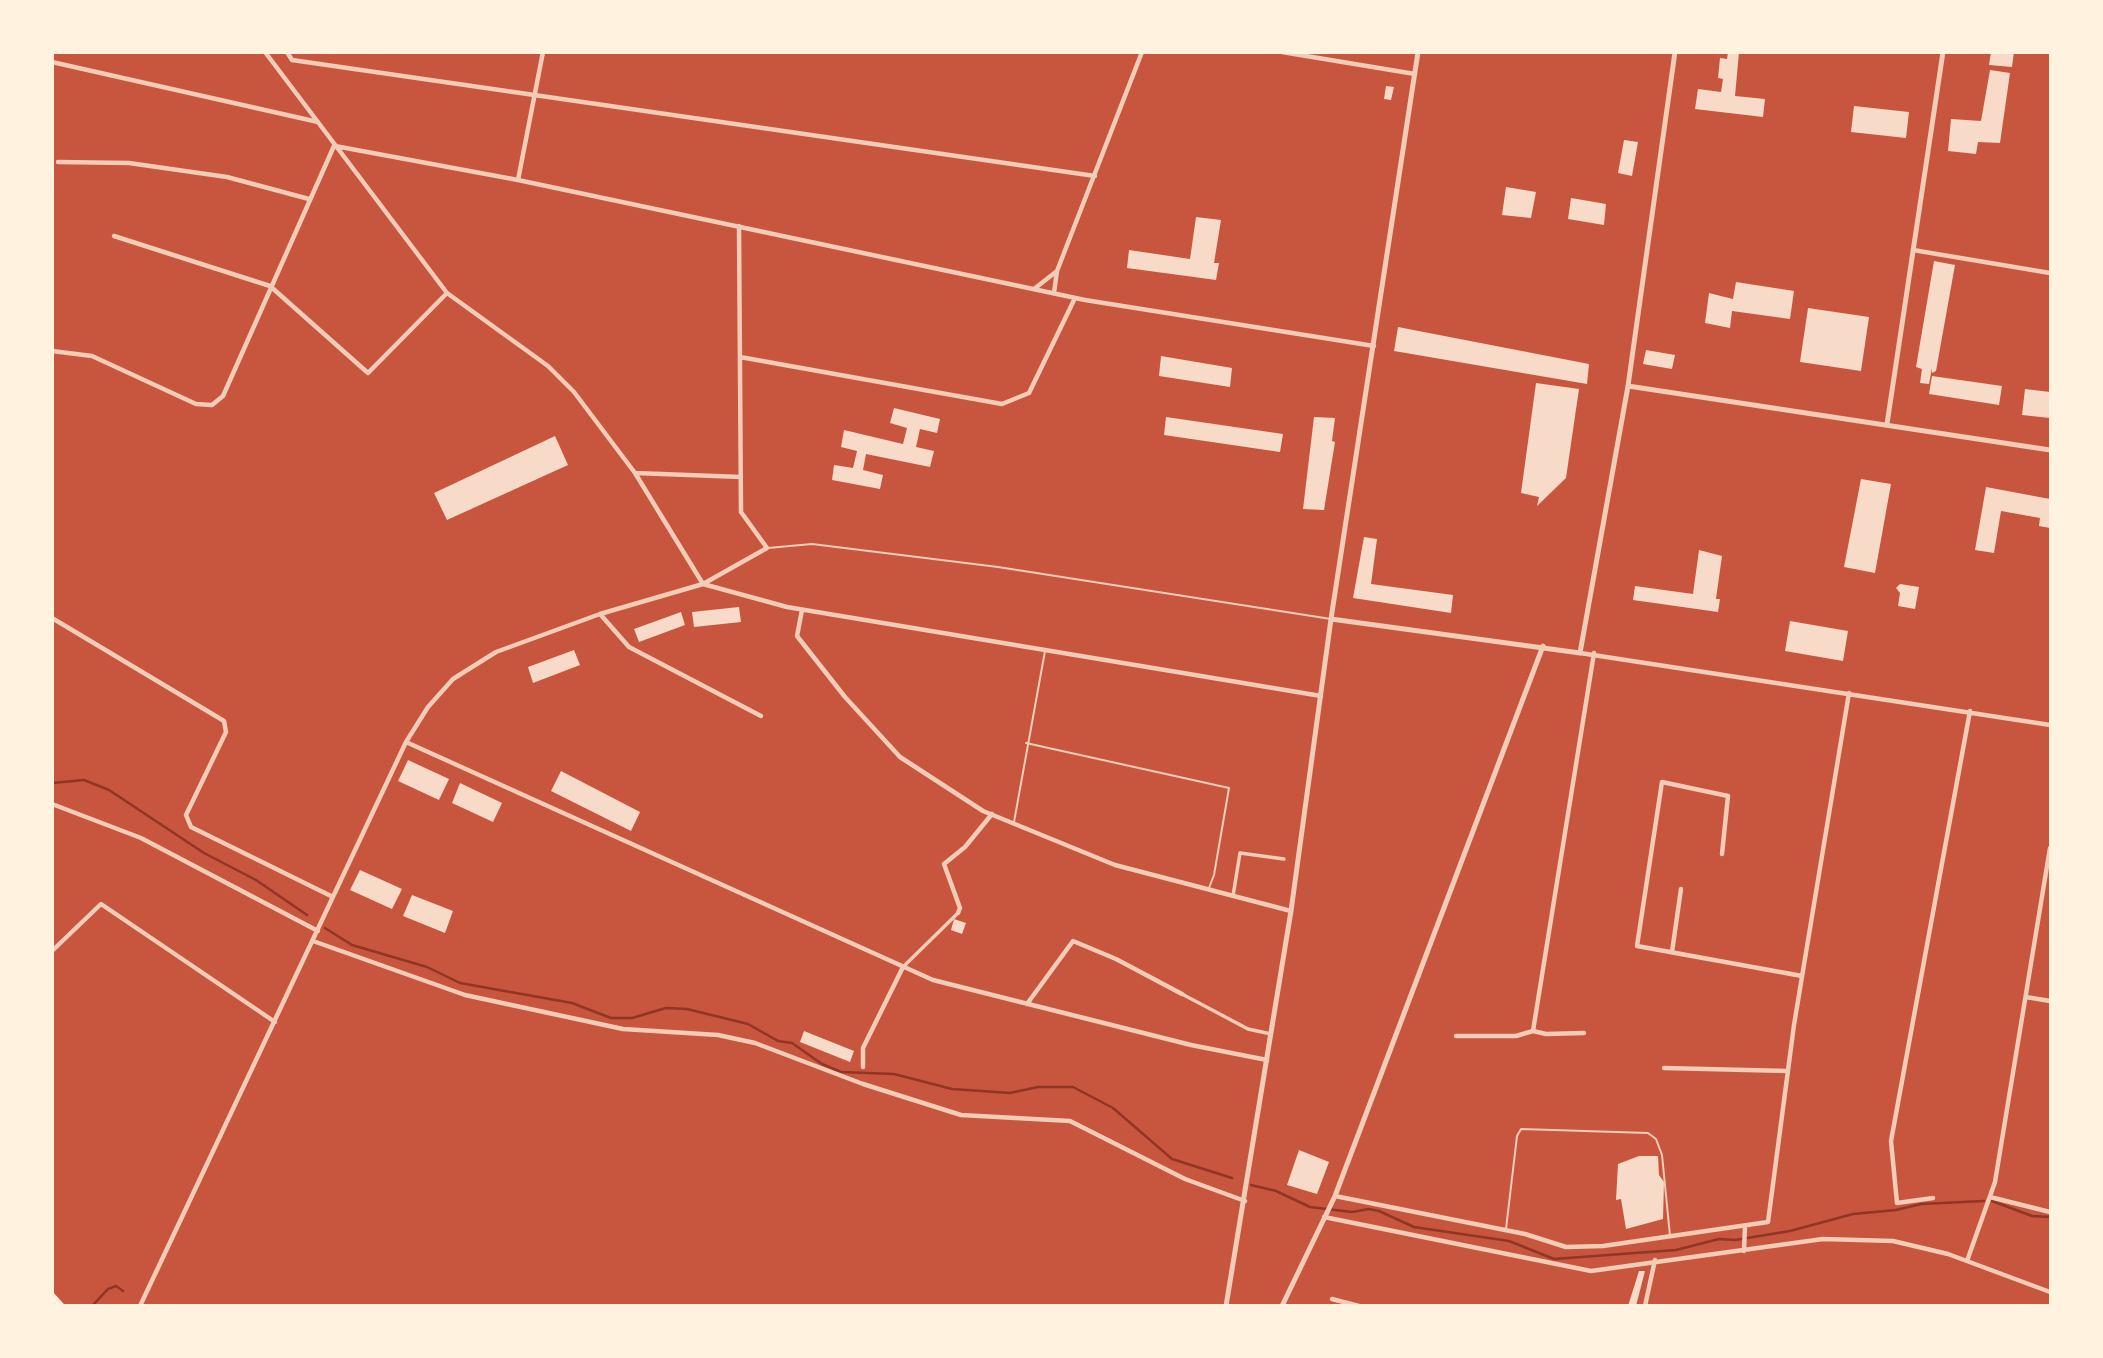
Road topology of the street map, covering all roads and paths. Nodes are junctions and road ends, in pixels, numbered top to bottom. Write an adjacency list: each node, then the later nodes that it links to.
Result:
1 (265, 52): 12 (street)
2 (287, 52): 11 (street)
3 (543, 52): 11 (street)
4 (1142, 52): 15 (street)
5 (1282, 52): 10 (street)
6 (1418, 52): 10 (street)
7 (1675, 52): 31 (street)
8 (1943, 52): 20 (street)
9 (52, 62): 12 (street)
10 (1415, 74): 28 (street)
11 (536, 94): 15 (street); 16 (street)
12 (318, 122): 13 (street)
13 (334, 146): 16 (street); 17 (street); 25 (street)
14 (58, 162): 17 (street)
15 (1095, 176): 21 (street)
16 (518, 180): 18 (street)
17 (309, 199): 23 (street)
18 (739, 226): 24 (street); 30 (street)
19 (114, 236): 23 (street)
20 (1913, 250): 22 (street); 32 (street)
21 (1057, 271): 24 (street); 26 (street)
22 (2050, 273)
23 (270, 286): 25 (street); 29 (street)
24 (1033, 289): 26 (street)
25 (447, 293): 34 (street)
26 (1054, 293): 27 (street)
27 (1075, 298): 28 (street); 30 (street)
28 (1374, 346): 41 (street)
29 (52, 351)
30 (740, 357): 35 (street)
31 (1628, 386): 32 (street); 44 (street)
32 (1887, 424): 33 (street)
33 (2050, 450)
34 (635, 473): 35 (street); 37 (street)
35 (741, 477): 36 (street)
36 (767, 548): 37 (street); 41 (lane)
37 (703, 584): 38 (street); 39 (street)
38 (802, 610): 43 (street); 54 (street)
39 (600, 614): 49 (street); 51 (street)
40 (52, 618): 62 (street)
41 (1331, 619): 42 (street); 47 (street)
42 (1544, 646): 44 (street); 84 (street)
43 (1045, 650): 47 (street); 52 (lane)
44 (1580, 653): 45 (street)
45 (1594, 653): 46 (street); 76 (street)
46 (1849, 693): 48 (street); 70 (street)
47 (1322, 697): 63 (street)
48 (1970, 711): 50 (street); 86 (street)
49 (761, 716)
50 (2050, 725)
51 (406, 742): 62 (street); 69 (street)
52 (1026, 743): 55 (lane); 59 (lane)
53 (52, 804): 65 (street)
54 (992, 814): 55 (street); 64 (street)
55 (1014, 823): 59 (street)
56 (2050, 848): 72 (street)
57 (1722, 854): 68 (street)
58 (1284, 859): 61 (street)
59 (1208, 890): 61 (street)
60 (1681, 890): 68 (street)
61 (1233, 896): 63 (street)
62 (333, 897): 65 (street)
63 (1291, 911): 78 (street)
64 (958, 913): 69 (street)
65 (318, 931): 66 (street)
66 (313, 942): 75 (street); 87 (street)
67 (52, 951): 75 (street)
68 (1672, 952): 70 (street)
69 (903, 967): 74 (street); 81 (street)
70 (1802, 976): 83 (street)
71 (1182, 994): 74 (street); 78 (street)
72 (2025, 997): 73 (street); 85 (street)
73 (2050, 1001)
74 (1027, 1004): 80 (street)
75 (275, 1022): 100 (street)
76 (1533, 1031): 77 (street); 79 (street)
77 (1584, 1033)
78 (1272, 1034): 80 (street)
79 (1456, 1037)
80 (1267, 1060): 87 (street)
81 (863, 1067)
82 (1664, 1068): 83 (street)
83 (1788, 1072): 90 (street)
84 (1335, 1196): 89 (street); 91 (street)
85 (1990, 1197): 88 (street); 95 (street)
86 (1933, 1198)
87 (1245, 1201): 101 (street)
88 (2050, 1212)
89 (1325, 1216): 94 (street); 102 (street)
90 (1745, 1226): 92 (street); 93 (street)
91 (1506, 1230): 92 (street); 92 (lane)
92 (1670, 1236)
93 (1744, 1251): 94 (street); 95 (street)
94 (1656, 1260): 104 (street)
95 (1967, 1262): 96 (street)
96 (2050, 1292)
97 (52, 1296): 99 (main road)
98 (1332, 1299): 103 (street)
99 (61, 1306)
100 (140, 1306)
101 (1226, 1306)
102 (1282, 1306)
103 (1359, 1306)
104 (1645, 1306)

